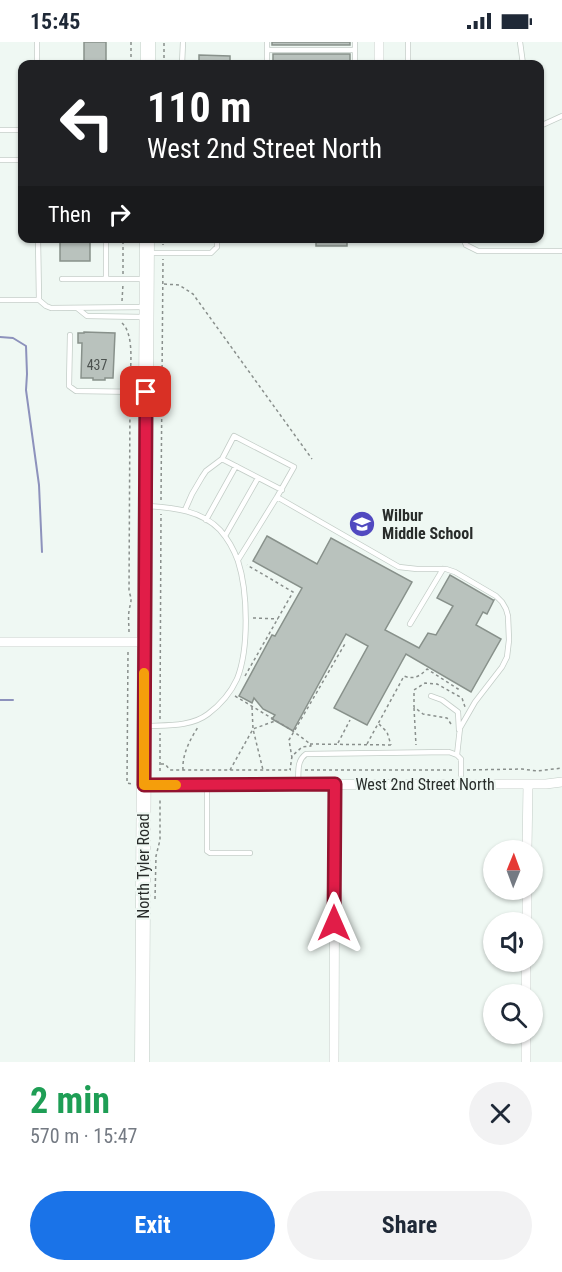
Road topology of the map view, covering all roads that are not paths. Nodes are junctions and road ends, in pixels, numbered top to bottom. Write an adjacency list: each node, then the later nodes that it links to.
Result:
1 (36, 42): 11 (lane)
2 (148, 42): 12 (main road)
3 (183, 42): 13 (lane)
4 (267, 42): 9 (lane)
5 (355, 42): 10 (lane)
6 (379, 42): 16 (street)
7 (408, 42): 17 (lane)
8 (520, 42): 18 (lane)
9 (267, 50): 10 (lane); 14 (lane)
10 (355, 50): 15 (lane)
11 (37, 60)
12 (148, 60)
13 (182, 60)
14 (267, 60)
15 (355, 60)
16 (379, 60)
17 (408, 60)
18 (522, 60)
19 (562, 116): 20 (lane)
20 (544, 123)
21 (0, 130): 22 (lane)
22 (18, 130)
23 (0, 160): 24 (lane)
24 (18, 160)
25 (38, 243): 35 (lane)
26 (106, 243): 32 (lane)
27 (218, 243): 29 (lane)
28 (465, 243): 30 (lane)
29 (147, 246): 33 (main road, North Tyler Road)
30 (562, 251)
31 (62, 279): 32 (lane)
32 (106, 279): 33 (lane)
33 (147, 279): 37 (main road, North Tyler Road)
34 (0, 300): 35 (lane)
35 (39, 300): 36 (lane)
36 (77, 308): 37 (lane); 37 (lane)
37 (147, 312): 39 (main road, North Tyler Road)
38 (70, 335): 39 (lane)
39 (146, 392): 45 (main road, North Tyler Road)
40 (222, 459): 41 (lane); 43 (lane); 46 (lane)
41 (236, 466): 42 (lane); 47 (lane)
42 (258, 478): 43 (lane); 48 (lane)
43 (282, 489): 44 (lane)
44 (277, 498): 49 (lane); 50 (lane)
45 (145, 506): 46 (lane); 53 (main road, North Tyler Road)
46 (185, 510): 47 (lane)
47 (207, 520): 48 (lane)
48 (225, 536): 49 (lane)
49 (238, 560): 55 (lane)
50 (442, 569): 51 (lane); 56 (lane)
51 (410, 624)
52 (0, 642): 53 (street)
53 (144, 642): 55 (main road, North Tyler Road)
54 (431, 696): 56 (lane)
55 (144, 726): 63 (main road, North Tyler Road)
56 (459, 733): 57 (lane)
57 (457, 755): 59 (lane); 61 (lane)
58 (562, 782): 62 (street, West 2nd Street North)
59 (298, 784): 60 (street, West 2nd Street North); 64 (street, West 2nd Street North)
60 (335, 784): 61 (street, West 2nd Street North); 69 (street)
61 (460, 784): 62 (street, West 2nd Street North)
62 (528, 784): 65 (street)
63 (144, 785): 64 (street, West 2nd Street North); 68 (main road, North Tyler Road)
64 (207, 785): 66 (lane)
65 (527, 840)
66 (250, 853)
67 (526, 1044): 70 (street)
68 (142, 1062)
69 (334, 1062)
70 (526, 1062)

